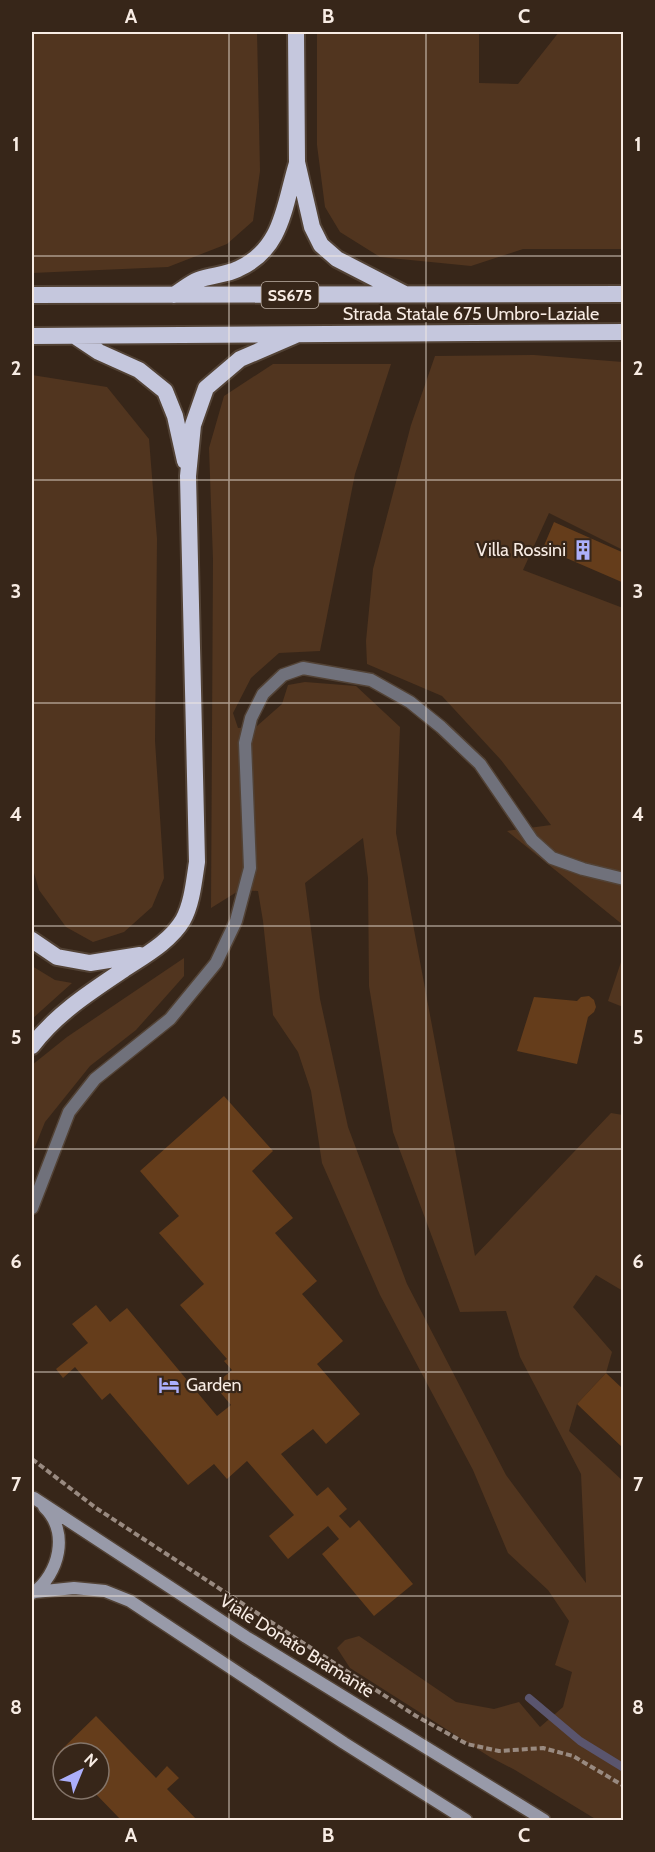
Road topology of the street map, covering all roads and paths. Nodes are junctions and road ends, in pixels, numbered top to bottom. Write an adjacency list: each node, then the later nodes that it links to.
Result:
1 (296, 32): 2 (highway)
2 (297, 162): 5 (highway); 6 (highway)
3 (624, 294): 6 (highway, Strada Statale 675 Umbro-Laziale / SS675)
4 (32, 295): 5 (highway, Strada Statale 675 Umbro-Laziale / SS675)
5 (173, 295): 6 (highway, Strada Statale 675 Umbro-Laziale / SS675)
6 (406, 295)
7 (624, 332): 8 (highway, Strada Statale 675 Umbro-Laziale / SS675)
8 (296, 335): 10 (highway, Strada Statale 675 Umbro-Laziale / SS675); 11 (highway)
9 (32, 336): 10 (highway, Strada Statale 675 Umbro-Laziale / SS675)
10 (75, 336): 11 (highway)
11 (188, 476): 14 (highway)
12 (624, 879): 16 (street)
13 (32, 940): 14 (highway)
14 (147, 954): 15 (highway)
15 (32, 1046)
16 (32, 1208)
17 (32, 1459): 20 (path)
18 (33, 1497): 19 (main road, Viale Donato Bramante); 22 (main road, Viale Donato Bramante)
19 (33, 1593): 21 (main road, Viale Donato Bramante)
20 (624, 1786)
21 (466, 1821)
22 (543, 1821)

